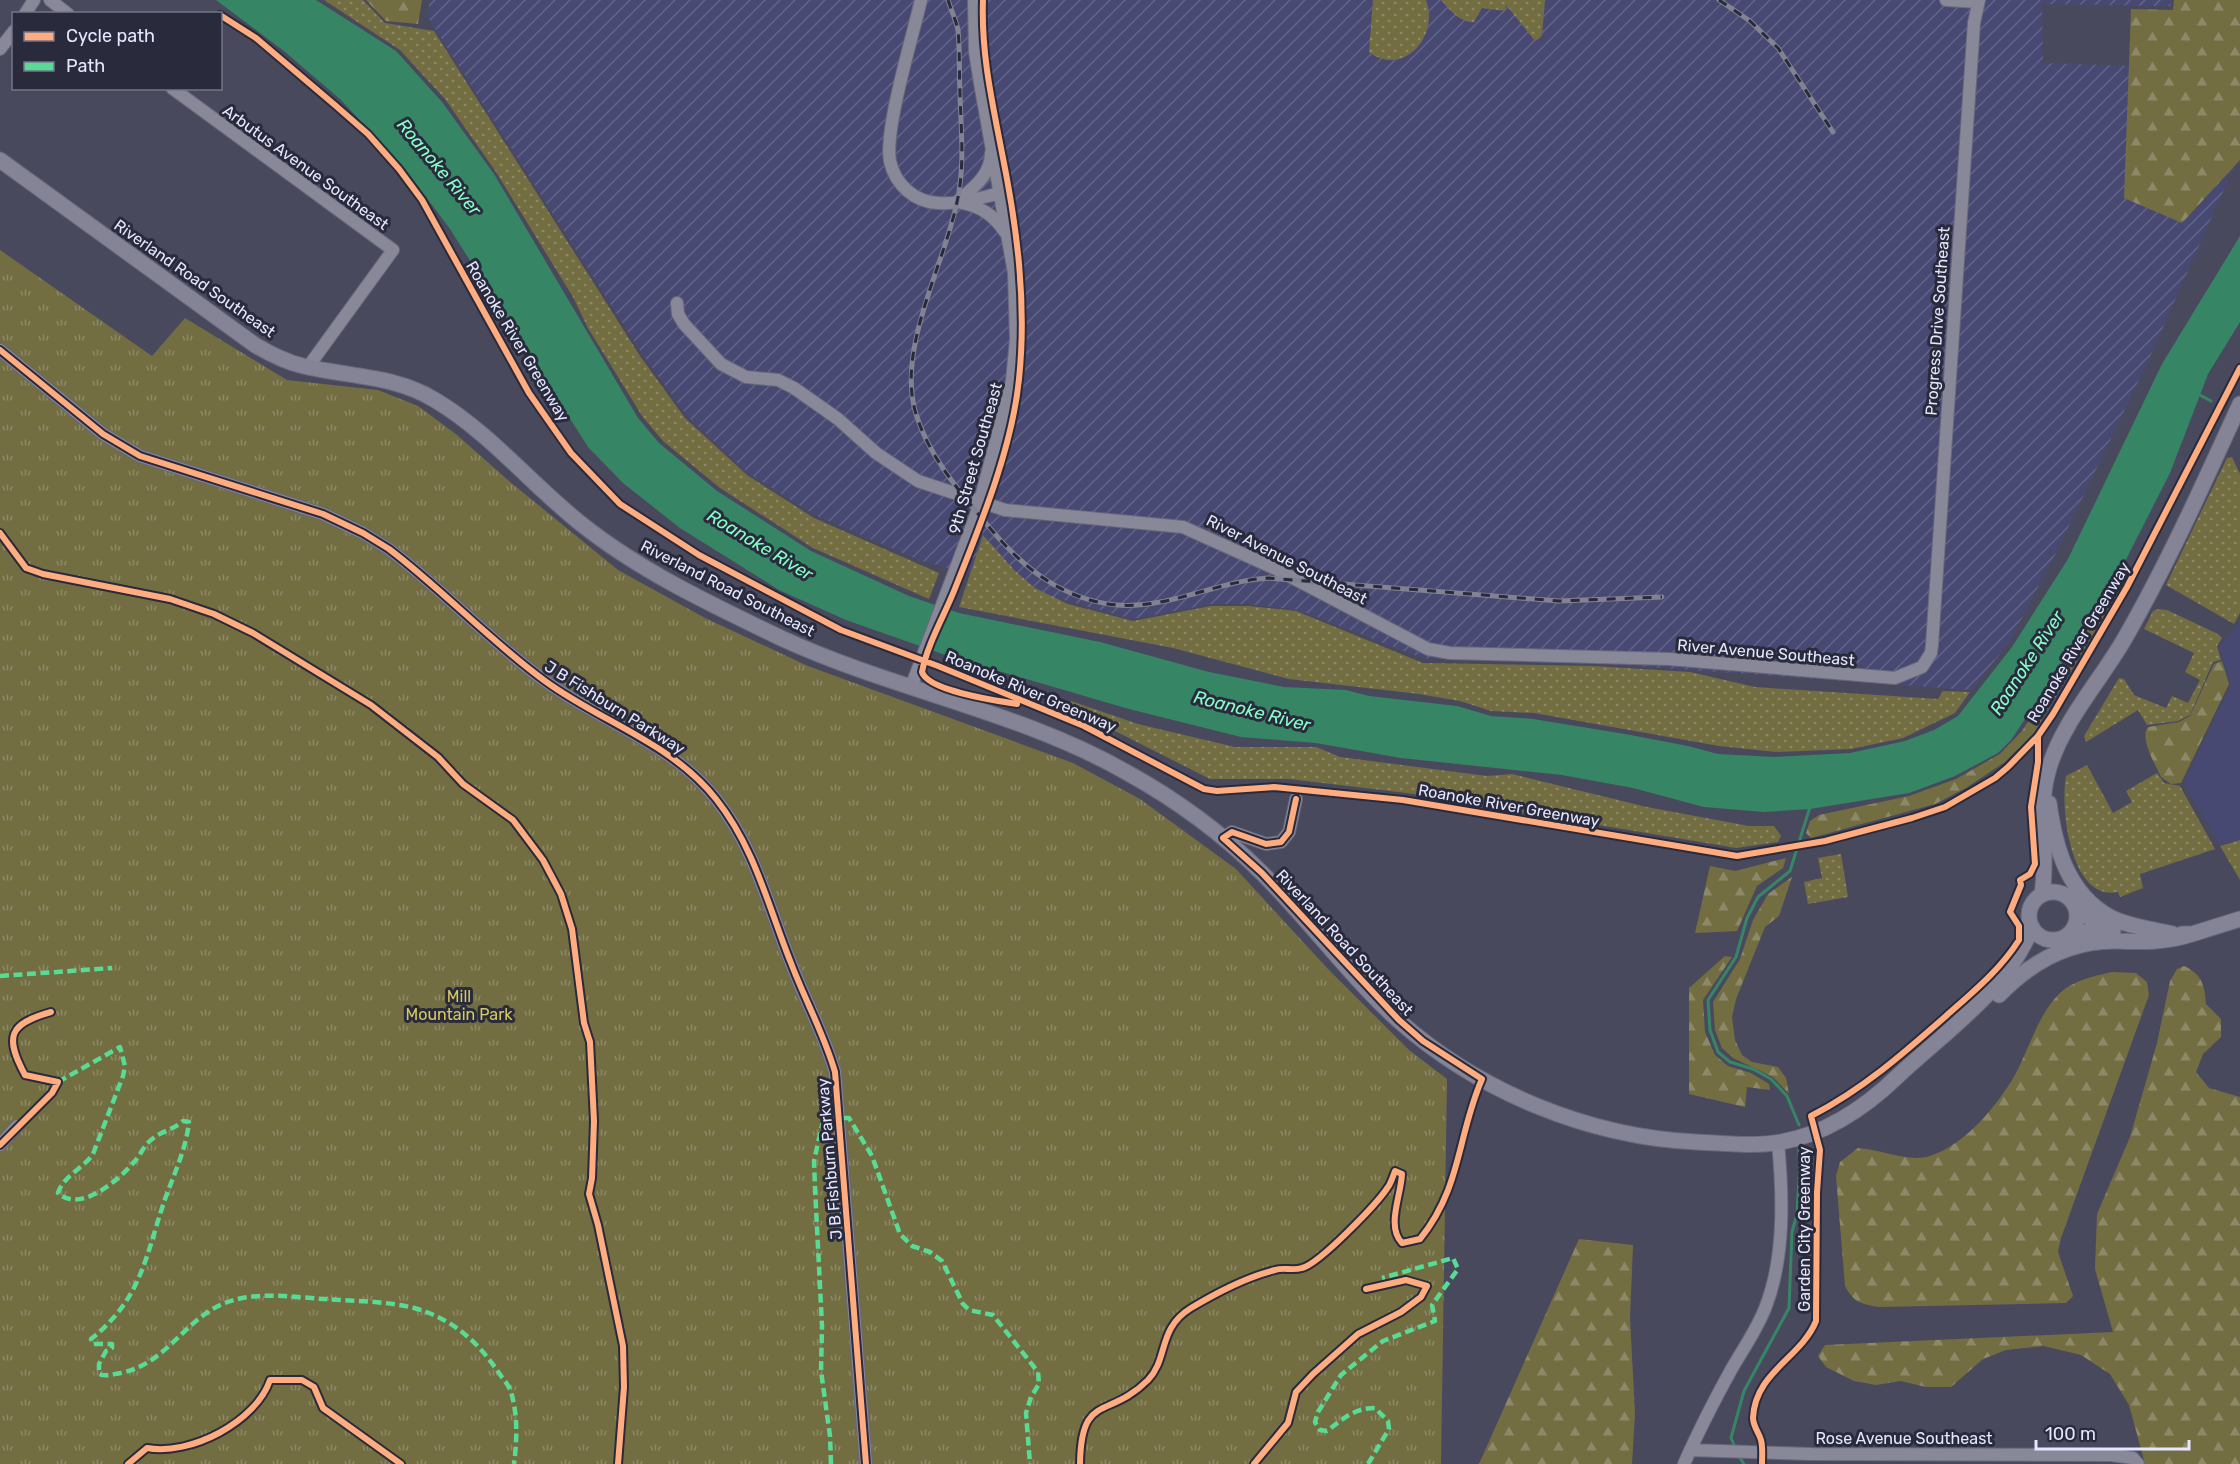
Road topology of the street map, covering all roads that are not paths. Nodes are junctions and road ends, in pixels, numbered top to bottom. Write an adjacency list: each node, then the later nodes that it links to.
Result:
1 (50, 0): 6 (street)
2 (921, 0): 13 (street)
3 (974, 0): 10 (street, 9th Street Southeast)
4 (1946, 0): 5 (street)
5 (1978, 1): 20 (street, Progress Drive Southeast)
6 (65, 12)
7 (12, 34): 8 (street)
8 (0, 49)
9 (175, 90): 17 (street, Arbutus Avenue Southeast)
10 (991, 137): 12 (street, 9th Street Southeast); 13 (street)
11 (0, 160): 17 (main road, Riverland Road Southeast)
12 (1002, 193): 13 (street); 14 (street, 9th Street Southeast)
13 (958, 201): 14 (street)
14 (1010, 239): 19 (street, 9th Street Southeast)
15 (677, 303): 19 (street, River Avenue Southeast)
16 (0, 350): 41 (street, J B Fishburn Parkway)
17 (308, 367): 21 (main road, Riverland Road Southeast)
18 (2240, 404): 22 (main road)
19 (979, 503): 20 (street, River Avenue Southeast); 21 (street, 9th Street Southeast)
20 (1932, 645)
21 (911, 687): 24 (main road, Riverland Road Southeast)
22 (2046, 779): 25 (main road); 32 (main road)
23 (1296, 799): 24 (street)
24 (1223, 838): 38 (main road, Riverland Road Southeast)
25 (2044, 852): 26 (main road); 27 (main road)
26 (2061, 892): 27 (main road); 28 (main road)
27 (2042, 894): 30 (main road)
28 (2078, 912): 31 (main road, Riverland Road Southeast); 34 (main road)
29 (2240, 919): 33 (main road, Riverland Road Southeast)
30 (2032, 927): 34 (main road); 35 (main road, Riverland Road Southeast)
31 (2121, 932): 32 (main road, Riverland Road Southeast); 34 (main road, Riverland Road Southeast)
32 (2173, 934): 33 (main road, Riverland Road Southeast)
33 (2192, 934): 36 (main road)
34 (2060, 939): 35 (main road, Riverland Road Southeast)
35 (2003, 976): 36 (main road, Riverland Road Southeast)
36 (1961, 1018): 38 (main road, Riverland Road Southeast)
37 (17, 1126): 39 (street)
38 (1778, 1143): 40 (street)
39 (0, 1145)
40 (1690, 1450): 42 (street); 43 (street, Rose Avenue Southeast)
41 (866, 1464)
42 (1684, 1464)
43 (2138, 1464)

